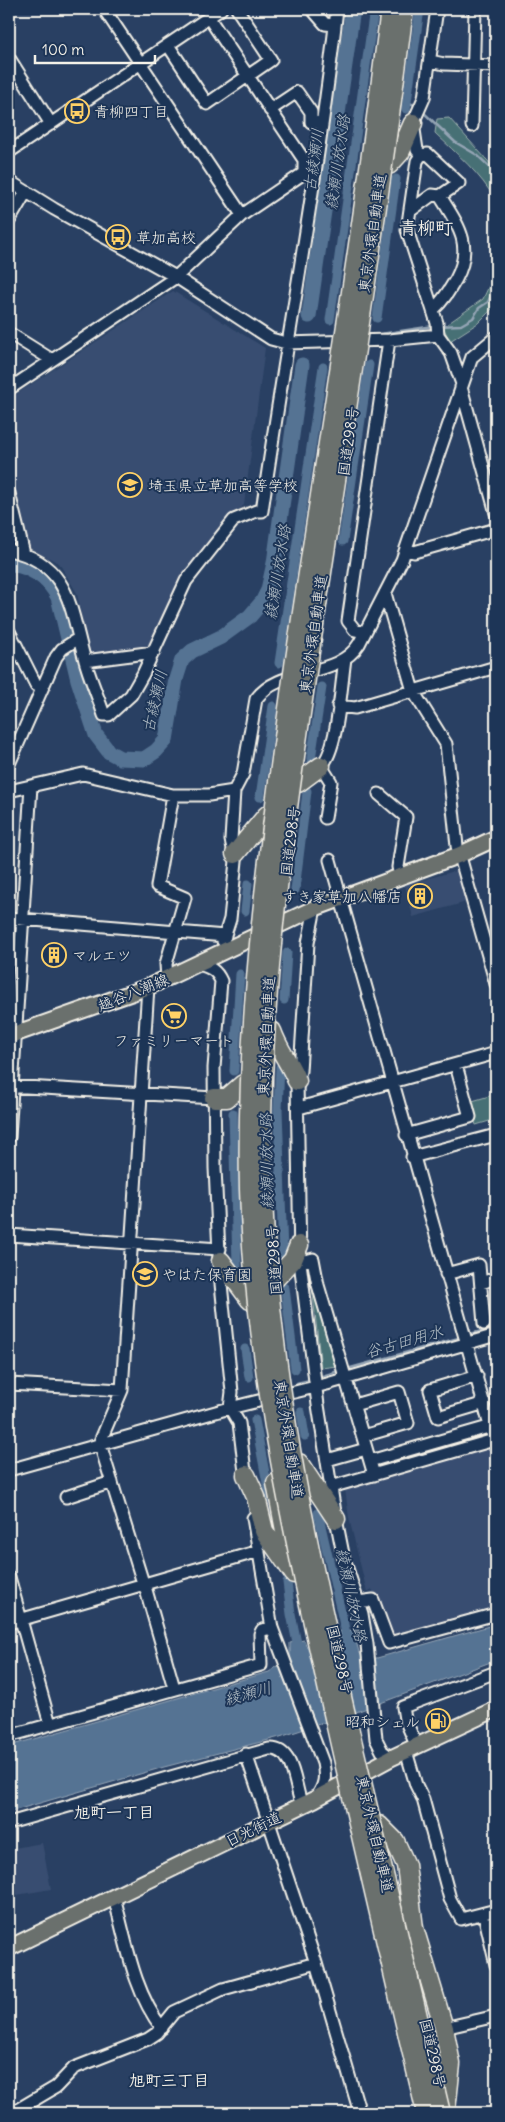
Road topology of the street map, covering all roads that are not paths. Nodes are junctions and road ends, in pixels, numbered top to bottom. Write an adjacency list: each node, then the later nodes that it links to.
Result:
1 (104, 9): 17 (street)
2 (221, 9): 12 (street)
3 (237, 9): 20 (street)
4 (312, 9): 13 (street)
5 (337, 9): 13 (street)
6 (384, 9): 45 (highway, 国道298号)
7 (390, 9): 185 (highway, 東京外環自動車道, bridge)
8 (404, 9): 181 (highway, 東京外環自動車道, bridge)
9 (411, 9): 28 (highway, 国道298号)
10 (437, 9): 16 (street)
11 (475, 9): 18 (street)
12 (209, 18): 14 (street); 20 (street)
13 (336, 25): 22 (street)
14 (168, 46): 17 (street); 20 (street)
15 (9, 58): 24 (street)
16 (430, 61): 18 (street); 23 (street)
17 (141, 63): 24 (street); 35 (street)
18 (474, 65): 19 (street); 25 (street)
19 (496, 66)
20 (248, 78): 21 (street)
21 (270, 110): 22 (street); 29 (street)
22 (322, 123): 29 (street)
23 (413, 123): 27 (street); 28 (highway)
24 (51, 124): 26 (street)
25 (472, 126)
26 (9, 152)
27 (421, 155): 30 (street); 33 (street)
28 (389, 165): 42 (highway, 国道298号)
29 (309, 174): 35 (street); 44 (street)
30 (415, 180): 33 (street); 34 (street)
31 (9, 181): 32 (street)
32 (26, 192): 36 (street); 37 (street)
33 (436, 196): 34 (street); 38 (street)
34 (410, 211): 38 (street)
35 (242, 215): 37 (street)
36 (9, 221)
37 (176, 277): 44 (street); 46 (street)
38 (432, 310): 40 (street)
39 (9, 333): 46 (street)
40 (438, 335): 43 (street); 47 (street)
41 (496, 337): 47 (street)
42 (363, 340): 43 (street); 45 (street); 63 (highway, 国道298号)
43 (389, 340): 57 (street)
44 (286, 342): 45 (street); 59 (street)
45 (336, 342): 64 (highway, 国道298号)
46 (52, 360): 48 (street)
47 (461, 386): 50 (street); 52 (street)
48 (9, 389)
49 (9, 493): 54 (street)
50 (496, 513)
51 (496, 529): 52 (street)
52 (406, 549): 55 (street)
53 (9, 550): 54 (street)
54 (24, 554): 58 (street)
55 (385, 593): 57 (street); 66 (street)
56 (9, 631): 65 (street)
57 (364, 632): 60 (street)
58 (77, 639): 61 (street); 65 (street)
59 (154, 652): 61 (street); 61 (street)
60 (345, 659): 63 (street); 67 (street)
61 (85, 661)
62 (496, 668): 66 (street)
63 (314, 670): 64 (street); 70 (highway, 国道298号)
64 (286, 680): 73 (street); 76 (highway, 国道298号)
65 (42, 688): 68 (street)
66 (413, 691): 67 (street); 80 (street)
67 (338, 706): 69 (street)
68 (9, 761)
69 (321, 766): 70 (highway); 77 (street)
70 (298, 783): 87 (highway, 国道298号)
71 (31, 786): 72 (street); 75 (street); 86 (street)
72 (9, 791)
73 (234, 791): 75 (street); 79 (street)
74 (378, 794): 82 (street)
75 (173, 795): 88 (street)
76 (267, 815): 79 (highway); 90 (highway, 国道298号)
77 (326, 818)
78 (496, 838): 80 (main road, 越谷八潮線)
79 (235, 854): 89 (street)
80 (459, 855): 82 (main road, 越谷八潮線); 94 (street)
81 (330, 860): 83 (street)
82 (400, 876): 83 (main road, 越谷八潮線)
83 (341, 898): 84 (main road, 越谷八潮線); 101 (street)
84 (315, 908): 87 (main road, 越谷八潮線); 100 (street)
85 (9, 918): 86 (street)
86 (23, 919): 88 (street); 97 (street)
87 (280, 923): 90 (main road, 越谷八潮線); 96 (highway, 国道298号)
88 (175, 932): 89 (street); 93 (street)
89 (225, 936): 91 (street)
90 (252, 938): 91 (main road, 越谷八潮線); 102 (highway, 国道298号)
91 (217, 956): 92 (main road, 越谷八潮線)
92 (199, 964): 93 (main road, 越谷八潮線); 105 (street)
93 (167, 979): 95 (main road, 越谷八潮線)
94 (496, 984)
95 (148, 988): 97 (main road, 越谷八潮線); 104 (street)
96 (272, 1031): 100 (highway); 117 (highway, 国道298号)
97 (13, 1035): 103 (street)
98 (496, 1053): 99 (street)
99 (456, 1065): 101 (street); 107 (street)
100 (297, 1081): 106 (street)
101 (392, 1083): 106 (street); 107 (street)
102 (243, 1084): 105 (highway); 119 (highway, 国道298号)
103 (11, 1086): 104 (street); 109 (street)
104 (142, 1094): 105 (street); 112 (street)
105 (214, 1098): 114 (street)
106 (298, 1108): 113 (street)
107 (406, 1135): 110 (street)
108 (496, 1135): 110 (street)
109 (9, 1137)
110 (412, 1157): 115 (street)
111 (9, 1235): 112 (street)
112 (132, 1243): 114 (street); 127 (street)
113 (299, 1254): 117 (highway); 124 (street); 126 (street)
114 (220, 1255): 119 (highway); 132 (street)
115 (446, 1274): 118 (street); 122 (street)
116 (496, 1278): 118 (street)
117 (274, 1280): 128 (highway, 国道298号)
118 (481, 1282): 120 (street)
119 (250, 1300): 129 (highway, 国道298号)
120 (484, 1324)
121 (496, 1335): 122 (street)
122 (468, 1343): 123 (street); 124 (street)
123 (477, 1376): 130 (street); 130 (street)
124 (346, 1378): 126 (street); 131 (street)
125 (9, 1384): 127 (street)
126 (315, 1386): 128 (street); 138 (street)
127 (122, 1390): 136 (street)
128 (288, 1393): 129 (street); 140 (highway, 国道298号)
129 (262, 1400): 132 (street); 149 (highway, 国道298号)
130 (485, 1403): 133 (street)
131 (354, 1405): 134 (street); 134 (street)
132 (230, 1408): 136 (street); 143 (street)
133 (492, 1426): 135 (street); 139 (street)
134 (363, 1436): 137 (street)
135 (495, 1440): 142 (street)
136 (99, 1444): 141 (street); 144 (street)
137 (366, 1449): 138 (street); 139 (street)
138 (327, 1460): 145 (street)
139 (370, 1461): 142 (street)
140 (299, 1463): 147 (highway); 166 (highway, 国道298号)
141 (9, 1470)
142 (374, 1475): 145 (street)
143 (246, 1476): 148 (street); 149 (highway)
144 (112, 1482): 146 (street); 151 (street)
145 (331, 1487): 147 (street)
146 (66, 1497)
147 (336, 1519): 152 (street)
148 (259, 1551): 151 (street); 156 (street)
149 (294, 1574): 162 (highway, 国道298号)
150 (9, 1577): 154 (street)
151 (143, 1583): 154 (street); 158 (street)
152 (358, 1602): 153 (street); 165 (street)
153 (496, 1614)
154 (21, 1620): 155 (street); 160 (street)
155 (9, 1624)
156 (272, 1628): 158 (street); 162 (street)
157 (496, 1672): 163 (street)
158 (174, 1688): 160 (street)
159 (496, 1709): 163 (main road, 日光街道)
160 (50, 1724): 161 (street)
161 (9, 1736)
162 (324, 1742): 167 (highway, 国道298号); 168 (street)
163 (412, 1749): 165 (main road, 日光街道); 174 (street)
164 (246, 1754): 168 (street); 169 (street); 170 (street)
165 (391, 1758): 166 (main road, 日光街道)
166 (366, 1771): 167 (main road, 日光街道); 171 (highway, 国道298号)
167 (342, 1784): 168 (main road, 日光街道); 184 (highway, 国道298号)
168 (308, 1802): 169 (main road, 日光街道)
169 (270, 1821): 172 (main road, 日光街道); 176 (street)
170 (9, 1823)
171 (379, 1825): 180 (highway); 181 (highway, 国道298号)
172 (114, 1896): 175 (main road, 日光街道); 179 (street)
173 (496, 1910): 174 (street)
174 (484, 1914): 177 (street)
175 (9, 1948)
176 (316, 1963): 179 (street); 183 (street)
177 (496, 1965)
178 (496, 2016): 180 (street)
179 (162, 2028): 182 (street)
180 (444, 2028): 181 (highway)
181 (445, 2112)
182 (12, 2113)
183 (360, 2113)
184 (420, 2113)
185 (426, 2113)

